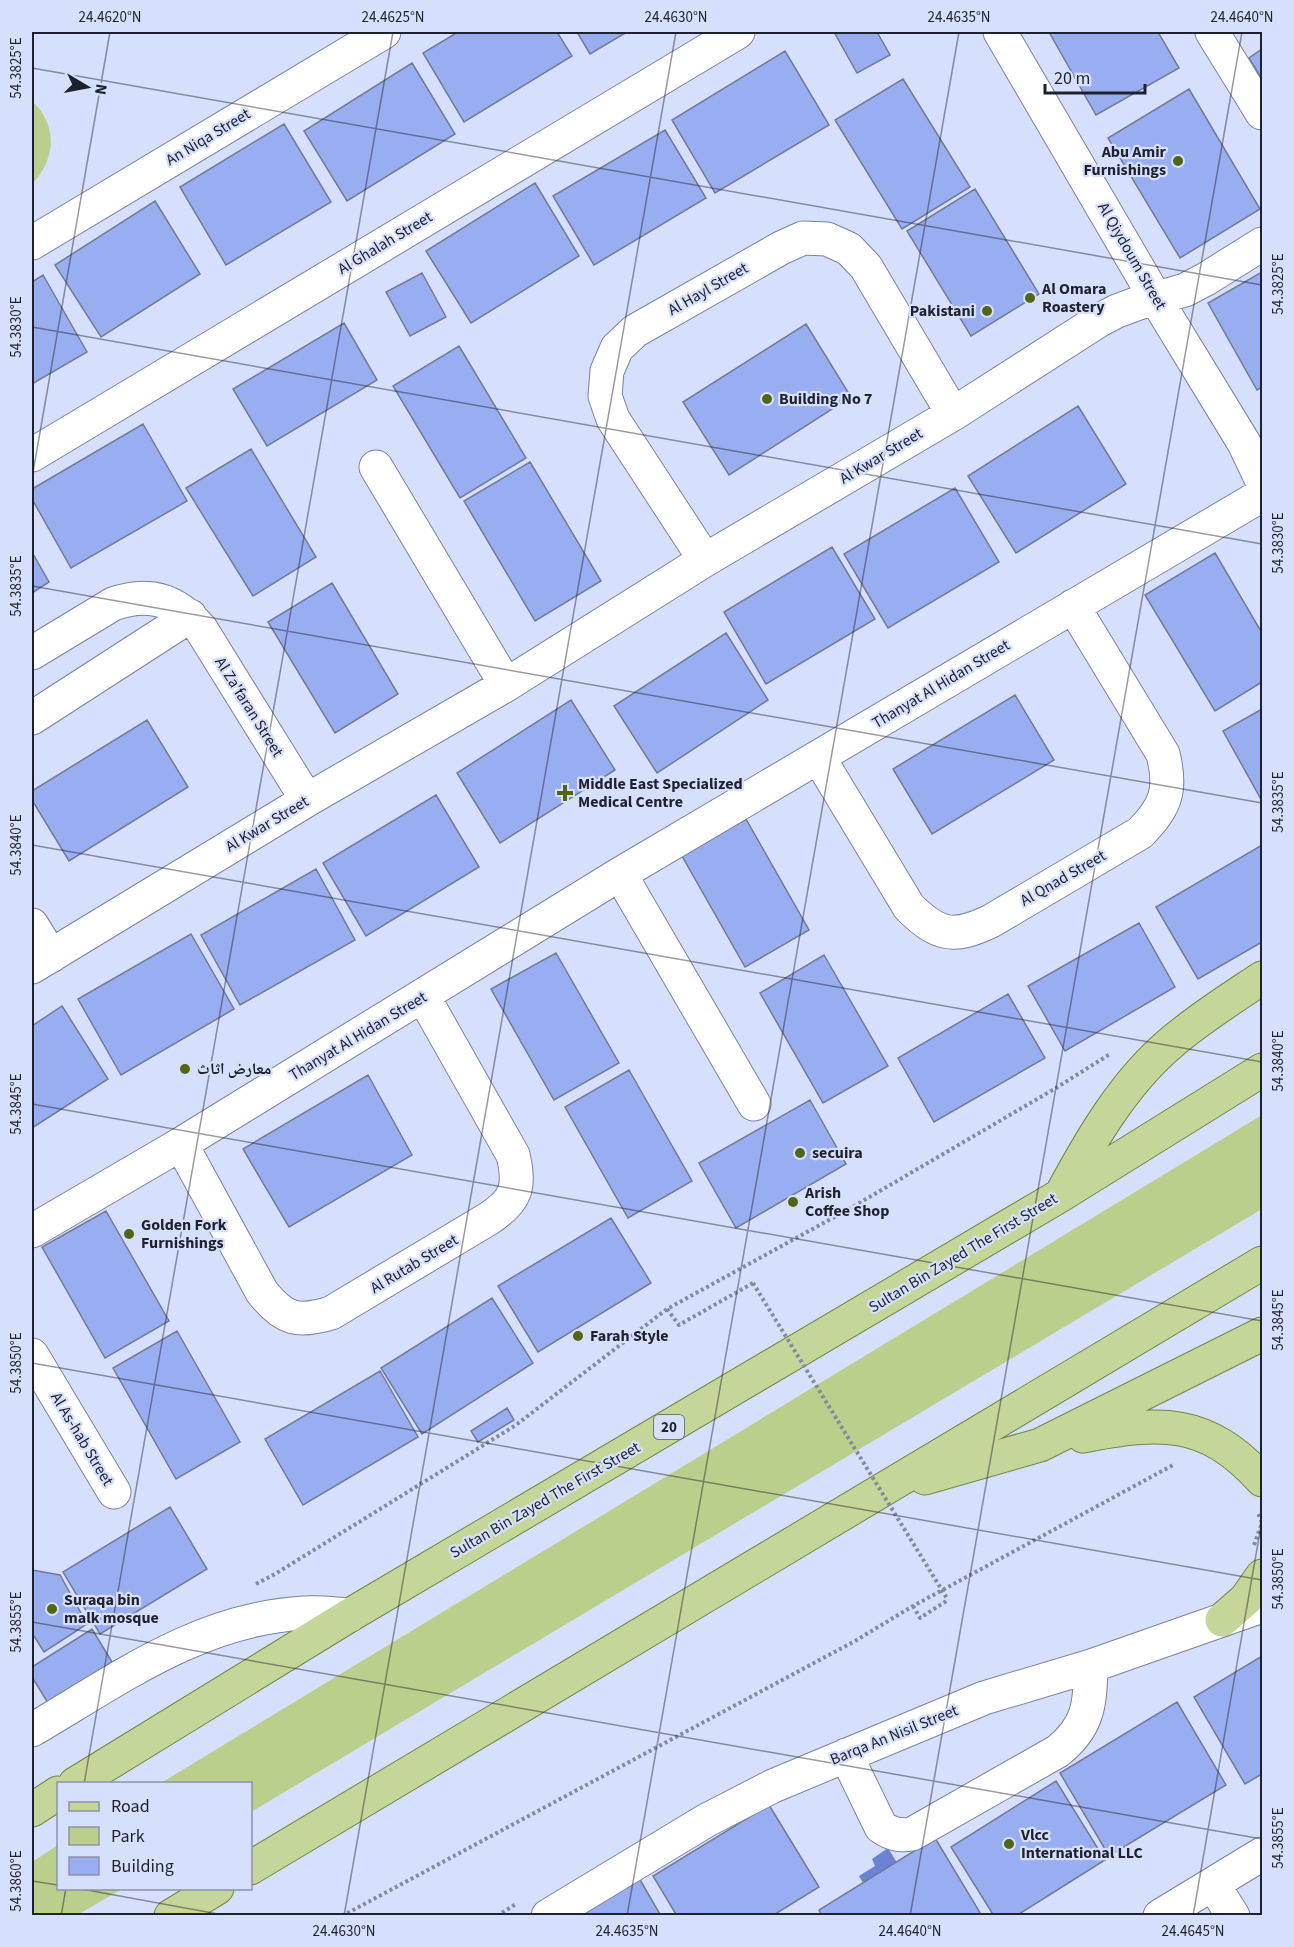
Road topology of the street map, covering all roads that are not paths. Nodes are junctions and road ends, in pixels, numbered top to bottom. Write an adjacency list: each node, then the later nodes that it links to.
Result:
1 (384, 32): 6 (street, An Niqa Street)
2 (738, 32): 11 (street, Al Ghalah Street)
3 (1000, 32): 8 (street, Al Qiydoum Street)
4 (1214, 32): 5 (street)
5 (1263, 114)
6 (32, 243)
7 (1263, 244): 8 (street, Al Kwar Street)
8 (1156, 299): 9 (street, Al Kwar Street); 10 (street, Al Qiydoum Street)
9 (953, 414): 15 (street, Al Kwar Street); 15 (street, Al Hayl Street)
10 (1253, 438): 13 (street, Al Qiydoum Street)
11 (32, 454)
12 (376, 467): 19 (street)
13 (1263, 481)
14 (1263, 495): 16 (street, Thanyat Al Hidan Street)
15 (705, 560): 19 (street, Al Kwar Street)
16 (1073, 606): 21 (street, Thanyat Al Hidan Street); 21 (street, Al Qnad Street)
17 (190, 616): 18 (street, Al Za'faran Street); 20 (street); 22 (street, Al Za'faran Street)
18 (32, 653)
19 (506, 685): 22 (street, Al Kwar Street)
20 (32, 718)
21 (819, 758): 23 (street, Thanyat Al Hidan Street)
22 (307, 800): 25 (street, Al Kwar Street)
23 (620, 874): 27 (street, Thanyat Al Hidan Street); 29 (street)
24 (32, 925): 25 (street)
25 (41, 962)
26 (1263, 978): 31 (main road)
27 (423, 996): 30 (street, Thanyat Al Hidan Street); 30 (street, Al Rutab Street)
28 (1263, 1070): 31 (main road, Sultan Bin Zayed The First Street / 20)
29 (754, 1104)
30 (181, 1144): 32 (street, Thanyat Al Hidan Street)
31 (1061, 1195): 42 (main road, Sultan Bin Zayed The First Street / 20)
32 (32, 1231)
33 (1263, 1263): 39 (main road)
34 (1263, 1334): 36 (main road)
35 (32, 1354): 38 (street, Al As-hab Street)
36 (1040, 1445): 37 (main road); 39 (main road)
37 (1263, 1479)
38 (114, 1492)
39 (880, 1492): 51 (main road)
40 (1263, 1576): 43 (main road)
41 (1263, 1606): 43 (street, Barqa An Nisil Street)
42 (350, 1615): 45 (street); 47 (main road, Sultan Bin Zayed The First Street / 20)
43 (1222, 1620): 44 (street, Barqa An Nisil Street)
44 (1091, 1666): 46 (street, Barqa An Nisil Street); 46 (street)
45 (32, 1730)
46 (846, 1755): 55 (street, Barqa An Nisil Street)
47 (78, 1782)
48 (57, 1794): 49 (main road)
49 (32, 1810)
50 (1263, 1854): 52 (street)
51 (252, 1867)
52 (1213, 1884): 56 (street); 57 (street)
53 (214, 1890): 54 (main road)
54 (171, 1916)
55 (548, 1916)
56 (1160, 1916)
57 (1233, 1916)

